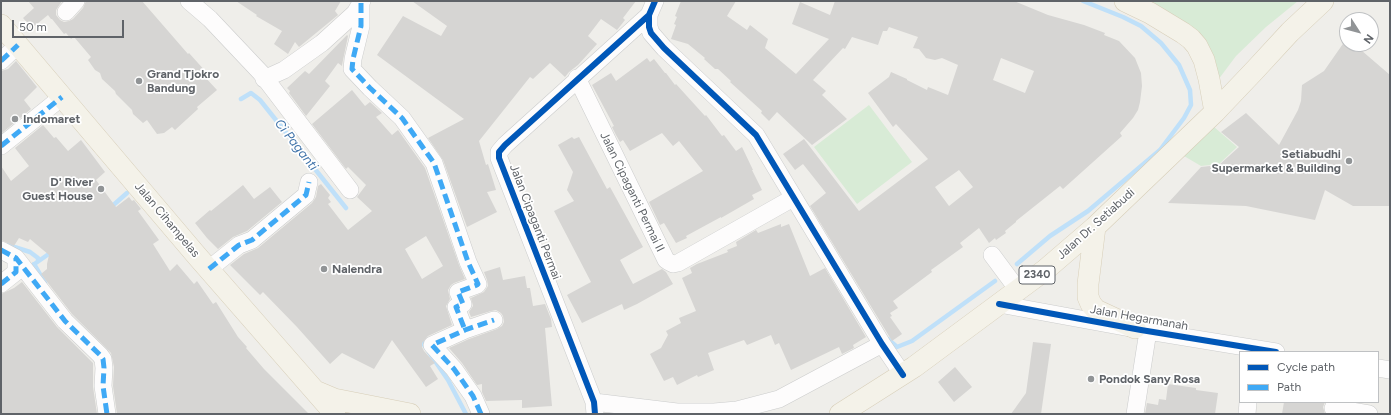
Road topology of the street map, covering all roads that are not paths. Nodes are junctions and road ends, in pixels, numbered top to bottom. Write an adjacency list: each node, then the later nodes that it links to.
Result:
1 (189, 1): 10 (street)
2 (1126, 1): 12 (main road)
3 (1322, 1): 12 (main road, Jalan Dr. Setiabudi / 2340)
4 (362, 2): 10 (street); 26 (street)
5 (652, 8): 9 (street, Jalan Cipaganti Permai); 16 (street)
6 (1, 25): 7 (main road, Jalan Cihampelas)
7 (18, 45): 8 (street); 11 (main road, Jalan Cihampelas)
8 (1, 61)
9 (577, 78): 16 (street, Jalan Cipaganti Permai II); 36 (street, Jalan Cipaganti Permai)
10 (264, 79): 15 (street)
11 (62, 97): 13 (street); 21 (main road, Jalan Cihampelas)
12 (1215, 112): 17 (main road, Jalan Dr. Setiabudi / 2340)
13 (1, 146)
14 (309, 182): 21 (street)
15 (350, 190)
16 (793, 198): 28 (street)
17 (1095, 228): 23 (main road, Jalan Dr. Setiabudi / 2340); 27 (main road)
18 (1, 250): 20 (street)
19 (992, 255): 23 (street)
20 (23, 267): 22 (street); 38 (street)
21 (209, 269): 34 (main road, Jalan Cihampelas)
22 (1, 284)
23 (1018, 290): 24 (main road, Jalan Dr. Setiabudi / 2340)
24 (999, 304): 27 (street, Jalan Hegarmanah); 33 (main road, Jalan Dr. Setiabudi / 2340)
25 (494, 320): 26 (street)
26 (465, 330): 41 (street)
27 (1142, 330): 29 (street, Jalan Hegarmanah); 43 (street)
28 (882, 344): 33 (street); 36 (street)
29 (1255, 350): 30 (street, Jalan Hegarmanah)
30 (1266, 351)
31 (1379, 368): 32 (street)
32 (1390, 370)
33 (903, 375): 42 (main road, Jalan Dr. Setiabudi / 2340)
34 (315, 391): 39 (main road, Jalan Cihampelas); 40 (main road)
35 (1248, 403): 44 (street)
36 (594, 408)
37 (1333, 408): 45 (street)
38 (106, 414)
39 (335, 414)
40 (410, 414)
41 (481, 414)
42 (840, 414)
43 (1135, 414)
44 (1247, 414)
45 (1369, 414)

